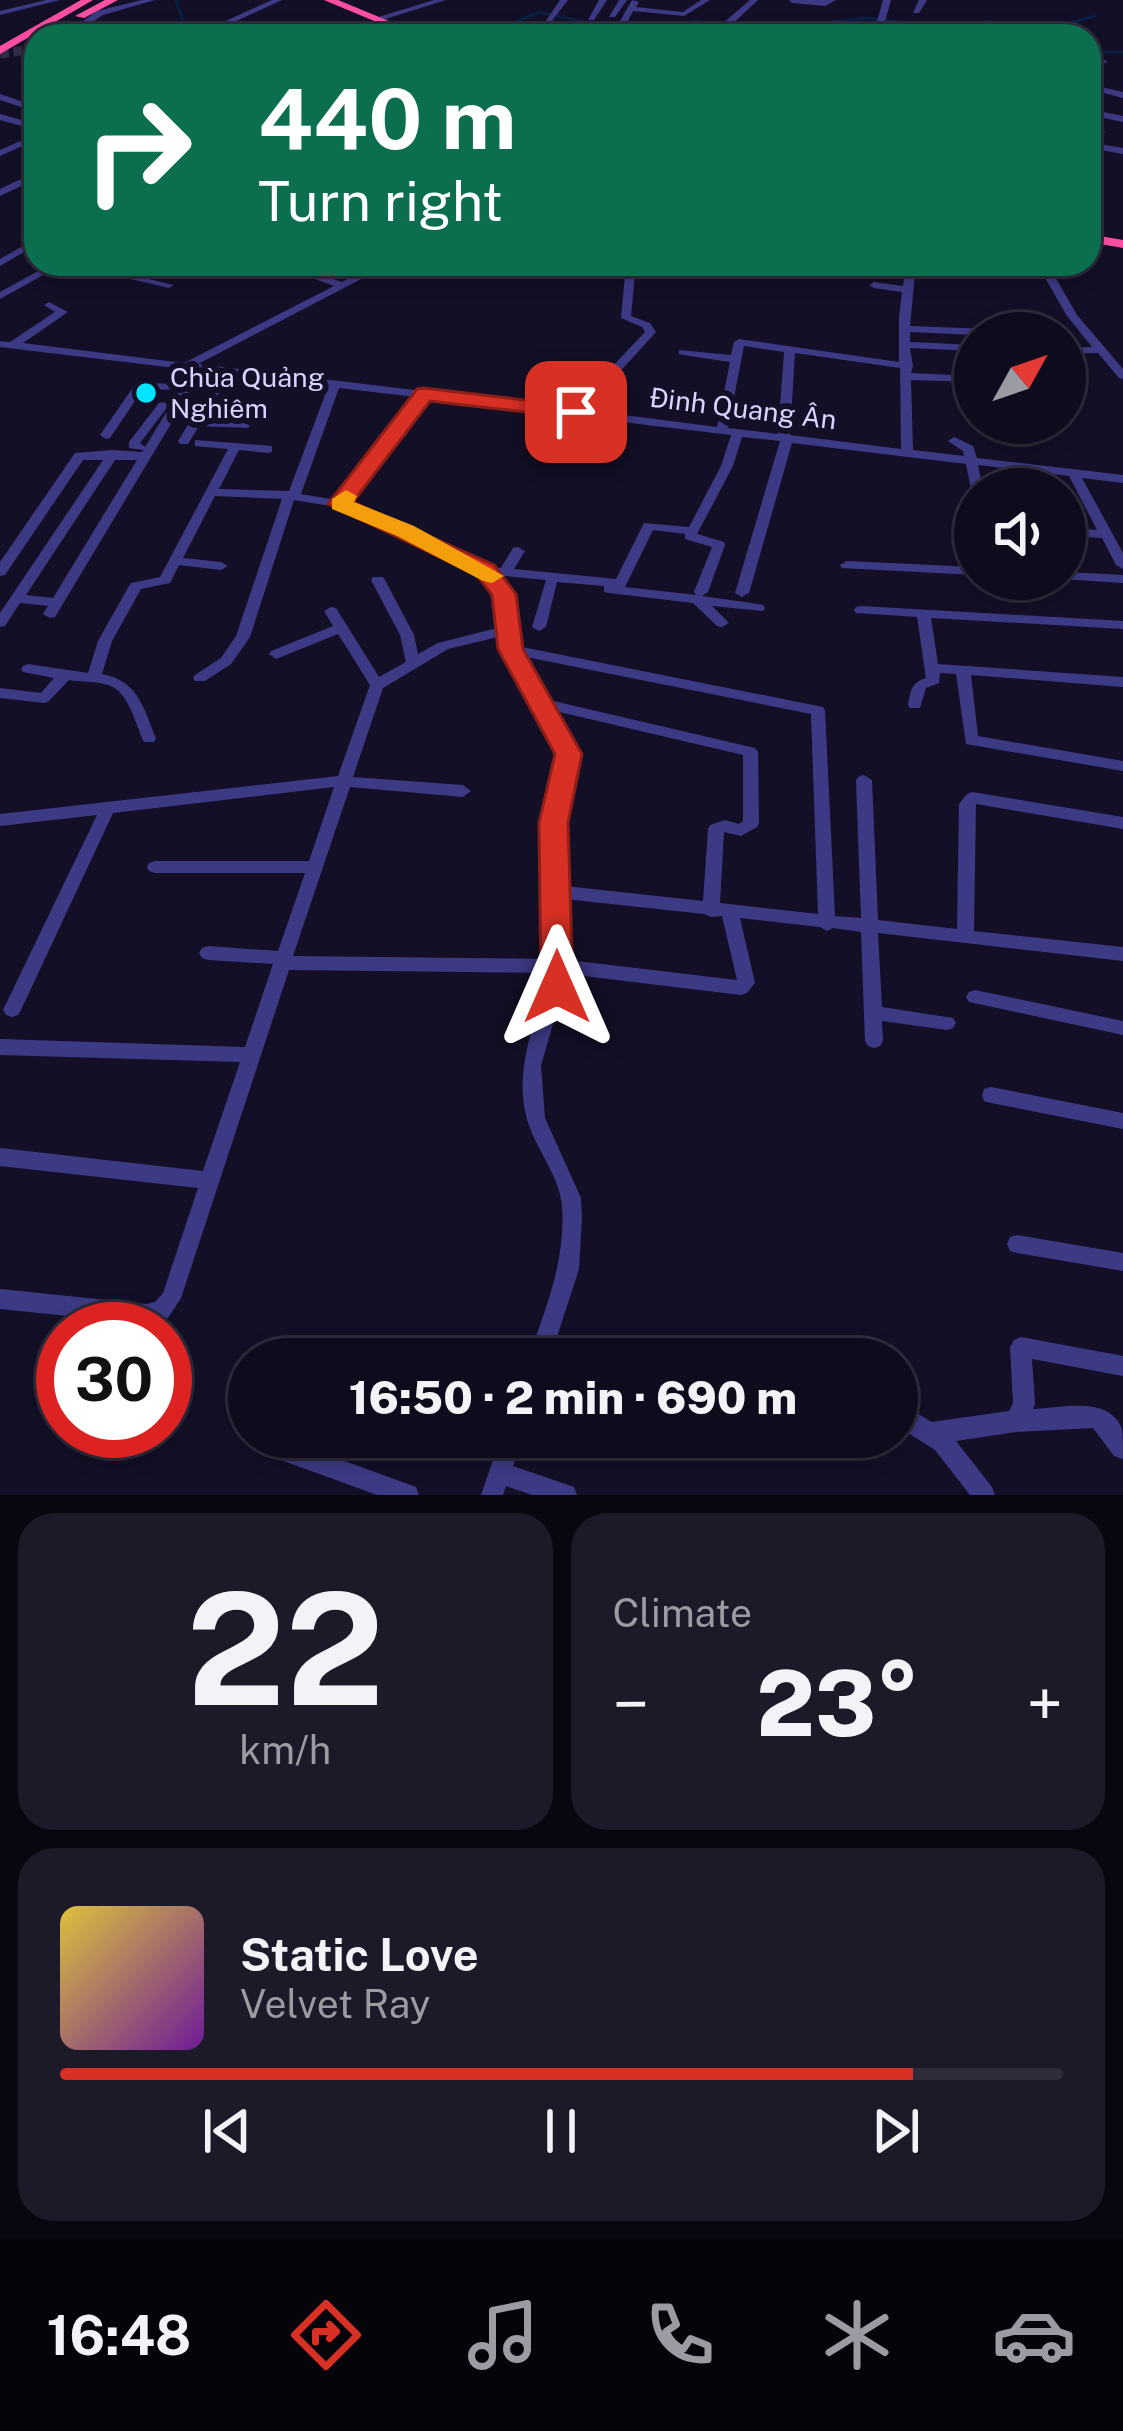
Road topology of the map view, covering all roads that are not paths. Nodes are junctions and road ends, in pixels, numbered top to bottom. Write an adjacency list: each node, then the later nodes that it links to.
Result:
1 (11, 0): 15 (street)
2 (56, 0): 18 (street)
3 (152, 0): 25 (street)
4 (278, 0): 27 (street)
5 (442, 0): 22 (street)
6 (603, 0): 21 (street)
7 (623, 0): 20 (street)
8 (706, 0): 16 (street)
9 (754, 0): 31 (street)
10 (832, 0): 13 (street)
11 (923, 0): 17 (street)
12 (96, 1): 23 (highway); 24 (highway)
13 (792, 1)
14 (324, 2): 22 (highway)
15 (0, 3)
16 (634, 4)
17 (916, 10)
18 (0, 13)
19 (136, 14): 26 (street)
20 (612, 15)
21 (591, 18)
22 (370, 21): 28 (street); 29 (highway); 30 (highway)
23 (55, 24)
24 (74, 24)
25 (86, 24)
26 (92, 24)
27 (222, 24)
28 (359, 24)
29 (375, 24)
30 (380, 24)
31 (727, 24)
32 (36, 276): 43 (street)
33 (124, 276): 40 (street)
34 (314, 276): 41 (street)
35 (361, 276): 41 (street)
36 (630, 276): 65 (street)
37 (910, 276): 42 (street)
38 (1050, 276): 52 (street)
39 (874, 285): 42 (street)
40 (169, 286)
41 (343, 286): 55 (street)
42 (908, 290): 45 (street)
43 (0, 296)
44 (49, 304): 47 (street)
45 (904, 329): 46 (street); 48 (street)
46 (954, 331)
47 (6, 345): 55 (street, Đinh Quang Ân)
48 (905, 345): 49 (street); 57 (street)
49 (954, 348)
50 (790, 349): 54 (street); 57 (street); 71 (street)
51 (1086, 350): 52 (street)
52 (1099, 350): 58 (street)
53 (683, 352): 54 (street)
54 (734, 359): 68 (street)
55 (192, 368): 56 (street, Đinh Quang Ân); 61 (street)
56 (227, 371): 60 (street, Đinh Quang Ân); 66 (street)
57 (907, 371): 59 (street); 77 (street)
58 (1123, 376)
59 (954, 377)
60 (335, 383): 62 (street, Đinh Quang Ân); 85 (street)
61 (186, 387): 63 (street); 64 (street)
62 (424, 394): 65 (street, Đinh Quang Ân); 87 (street)
63 (127, 402): 64 (street); 70 (street)
64 (170, 406): 76 (street)
65 (580, 412): 68 (street, Đinh Quang Ân); 74 (street)
66 (194, 422): 67 (street); 73 (street)
67 (244, 426)
68 (722, 430): 69 (street, Đinh Quang Ân)
69 (739, 432): 71 (street, Đinh Quang Ân); 88 (street)
70 (106, 435)
71 (786, 438): 77 (street, Đinh Quang Ân); 105 (street)
72 (961, 444): 79 (street)
73 (235, 447): 75 (street); 84 (street)
74 (568, 448)
75 (268, 449)
76 (142, 451): 78 (street); 93 (street)
77 (908, 453): 79 (street, Đinh Quang Ân)
78 (113, 454): 92 (street); 99 (street)
79 (971, 461): 80 (street); 81 (street, Đinh Quang Ân)
80 (972, 468)
81 (1030, 468)
82 (1086, 475): 83 (street, Đinh Quang Ân)
83 (1123, 479)
84 (212, 492): 85 (street); 94 (street)
85 (292, 495): 87 (street); 124 (street)
86 (1086, 497): 90 (street)
87 (340, 504): 100 (street)
88 (692, 531): 100 (street); 106 (street)
89 (1086, 533): 90 (street)
90 (1106, 534): 96 (street)
91 (518, 550): 100 (street)
92 (50, 552): 93 (street); 107 (street)
93 (86, 555): 107 (street)
94 (175, 561): 97 (street); 125 (street)
95 (848, 565): 98 (street)
96 (1123, 565)
97 (221, 566)
98 (954, 570)
99 (0, 572)
100 (494, 573): 104 (street); 117 (street)
101 (1086, 577): 102 (street)
102 (1123, 579)
103 (378, 580): 119 (street)
104 (551, 583): 106 (street); 115 (street)
105 (742, 593)
106 (699, 596): 108 (street); 113 (street)
107 (18, 598): 112 (street)
108 (758, 608)
109 (861, 610): 111 (street)
110 (331, 611): 116 (street)
111 (922, 614): 114 (street); 120 (street)
112 (0, 622)
113 (722, 623)
114 (1123, 625)
115 (539, 627)
116 (341, 628): 118 (street); 127 (street)
117 (509, 640): 119 (street); 129 (street); 143 (street)
118 (276, 654)
119 (413, 663): 127 (street)
120 (934, 668): 122 (street); 130 (street)
121 (28, 669): 123 (street)
122 (963, 670): 126 (street); 132 (street)
123 (64, 676): 125 (street); 128 (street)
124 (200, 678)
125 (94, 679): 131 (street)
126 (1123, 682)
127 (376, 685): 134 (street)
128 (0, 692)
129 (541, 704): 141 (street); 142 (street)
130 (915, 705)
131 (149, 737)
132 (1123, 766)
133 (864, 780): 144 (street)
134 (340, 781): 135 (street); 136 (street); 140 (street)
135 (463, 791)
136 (108, 808): 137 (street); 151 (street)
137 (0, 820)
138 (1123, 823): 145 (street)
139 (155, 867): 140 (street)
140 (314, 867): 148 (street)
141 (554, 891): 142 (street); 149 (street)
142 (720, 912): 143 (street); 149 (street)
143 (827, 924): 144 (street)
144 (873, 928): 145 (street); 152 (street)
145 (965, 937): 147 (street)
146 (208, 953): 148 (street)
147 (1123, 954)
148 (284, 961): 149 (street); 157 (street)
149 (560, 966): 165 (street)
150 (974, 997): 154 (street)
151 (12, 1010)
152 (873, 1013): 153 (street); 155 (street)
153 (947, 1023)
154 (1123, 1028)
155 (874, 1041)
156 (0, 1047): 157 (street)
157 (251, 1055): 161 (street)
158 (992, 1095): 159 (street)
159 (1123, 1120)
160 (0, 1157): 161 (street)
161 (206, 1180): 164 (street)
162 (1017, 1244): 163 (street)
163 (1123, 1262)
164 (0, 1299)
165 (546, 1338)
166 (1123, 1366): 167 (street)
167 (1016, 1421): 169 (street); 170 (street)
168 (918, 1425): 169 (street)
169 (932, 1433): 175 (street)
170 (1123, 1448)
171 (305, 1458): 173 (street)
172 (496, 1484): 174 (street)
173 (407, 1495)
174 (566, 1495)
175 (984, 1495)

